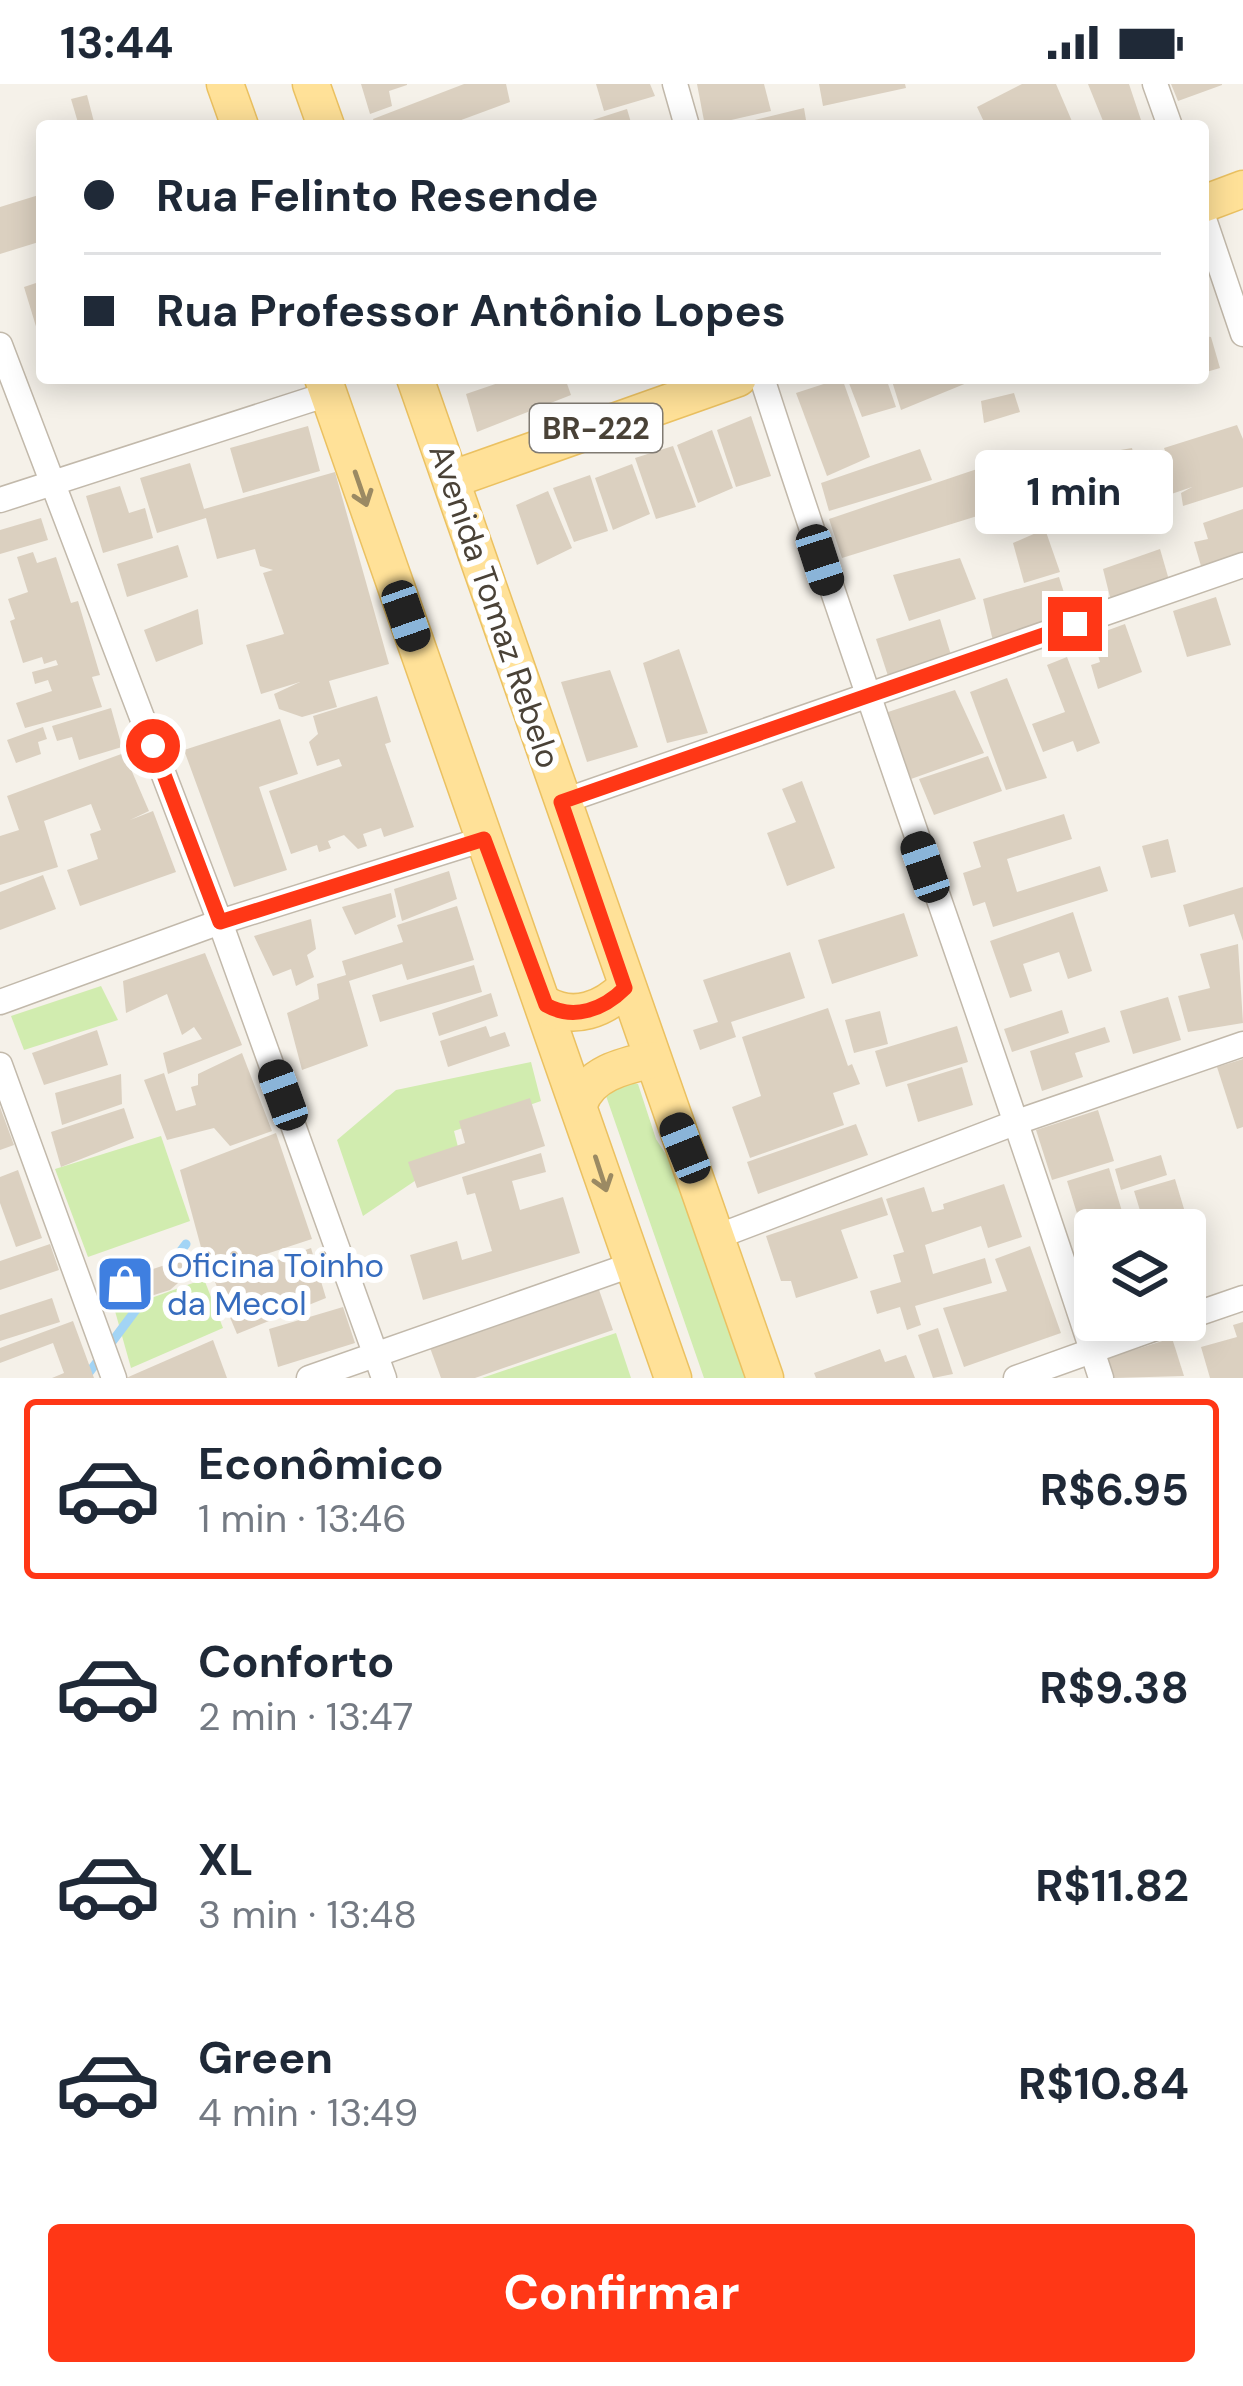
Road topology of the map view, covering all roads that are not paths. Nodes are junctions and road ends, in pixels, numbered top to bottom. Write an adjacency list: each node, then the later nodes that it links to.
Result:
1 (225, 84): 5 (main road)
2 (311, 84): 6 (main road)
3 (675, 84): 7 (street)
4 (1155, 84): 8 (street)
5 (238, 120)
6 (324, 120)
7 (685, 120)
8 (1168, 120)
9 (1243, 189): 10 (main road)
10 (1209, 202)
11 (1209, 234): 12 (street)
12 (1243, 334)
13 (0, 345): 19 (street)
14 (417, 384): 18 (main road, Avenida Tomaz Rebelo)
15 (721, 384): 18 (main road, BR-222)
16 (764, 384): 22 (street)
17 (326, 386): 19 (street); 24 (main road, one-way to 24)
18 (453, 479): 23 (main road, Avenida Tomaz Rebelo)
19 (53, 481): 20 (street); 25 (street)
20 (0, 500)
21 (1243, 565): 22 (street)
22 (864, 697): 23 (street); 33 (street)
23 (561, 802): 26 (main road, Avenida Tomaz Rebelo)
24 (484, 839): 25 (street); 28 (main road)
25 (220, 922): 27 (street); 40 (street)
26 (625, 988): 28 (main road); 30 (main road, Avenida Tomaz Rebelo)
27 (0, 1002)
28 (546, 1005): 32 (main road)
29 (1243, 1044): 33 (street)
30 (651, 1060): 32 (main road); 34 (main road, Avenida Tomaz Rebelo)
31 (0, 1065): 41 (street)
32 (579, 1103): 35 (main road, one-way to 35)
33 (1017, 1122): 34 (street); 39 (street)
34 (719, 1236): 44 (main road, Avenida Tomaz Rebelo)
35 (631, 1265): 40 (street); 43 (main road)
36 (1243, 1298): 37 (street)
37 (1206, 1311)
38 (1115, 1341): 39 (street)
39 (1091, 1349): 45 (street); 46 (street)
40 (381, 1367): 42 (street)
41 (114, 1378)
42 (309, 1378)
43 (673, 1378)
44 (765, 1378)
45 (1016, 1378)
46 (1101, 1378)

